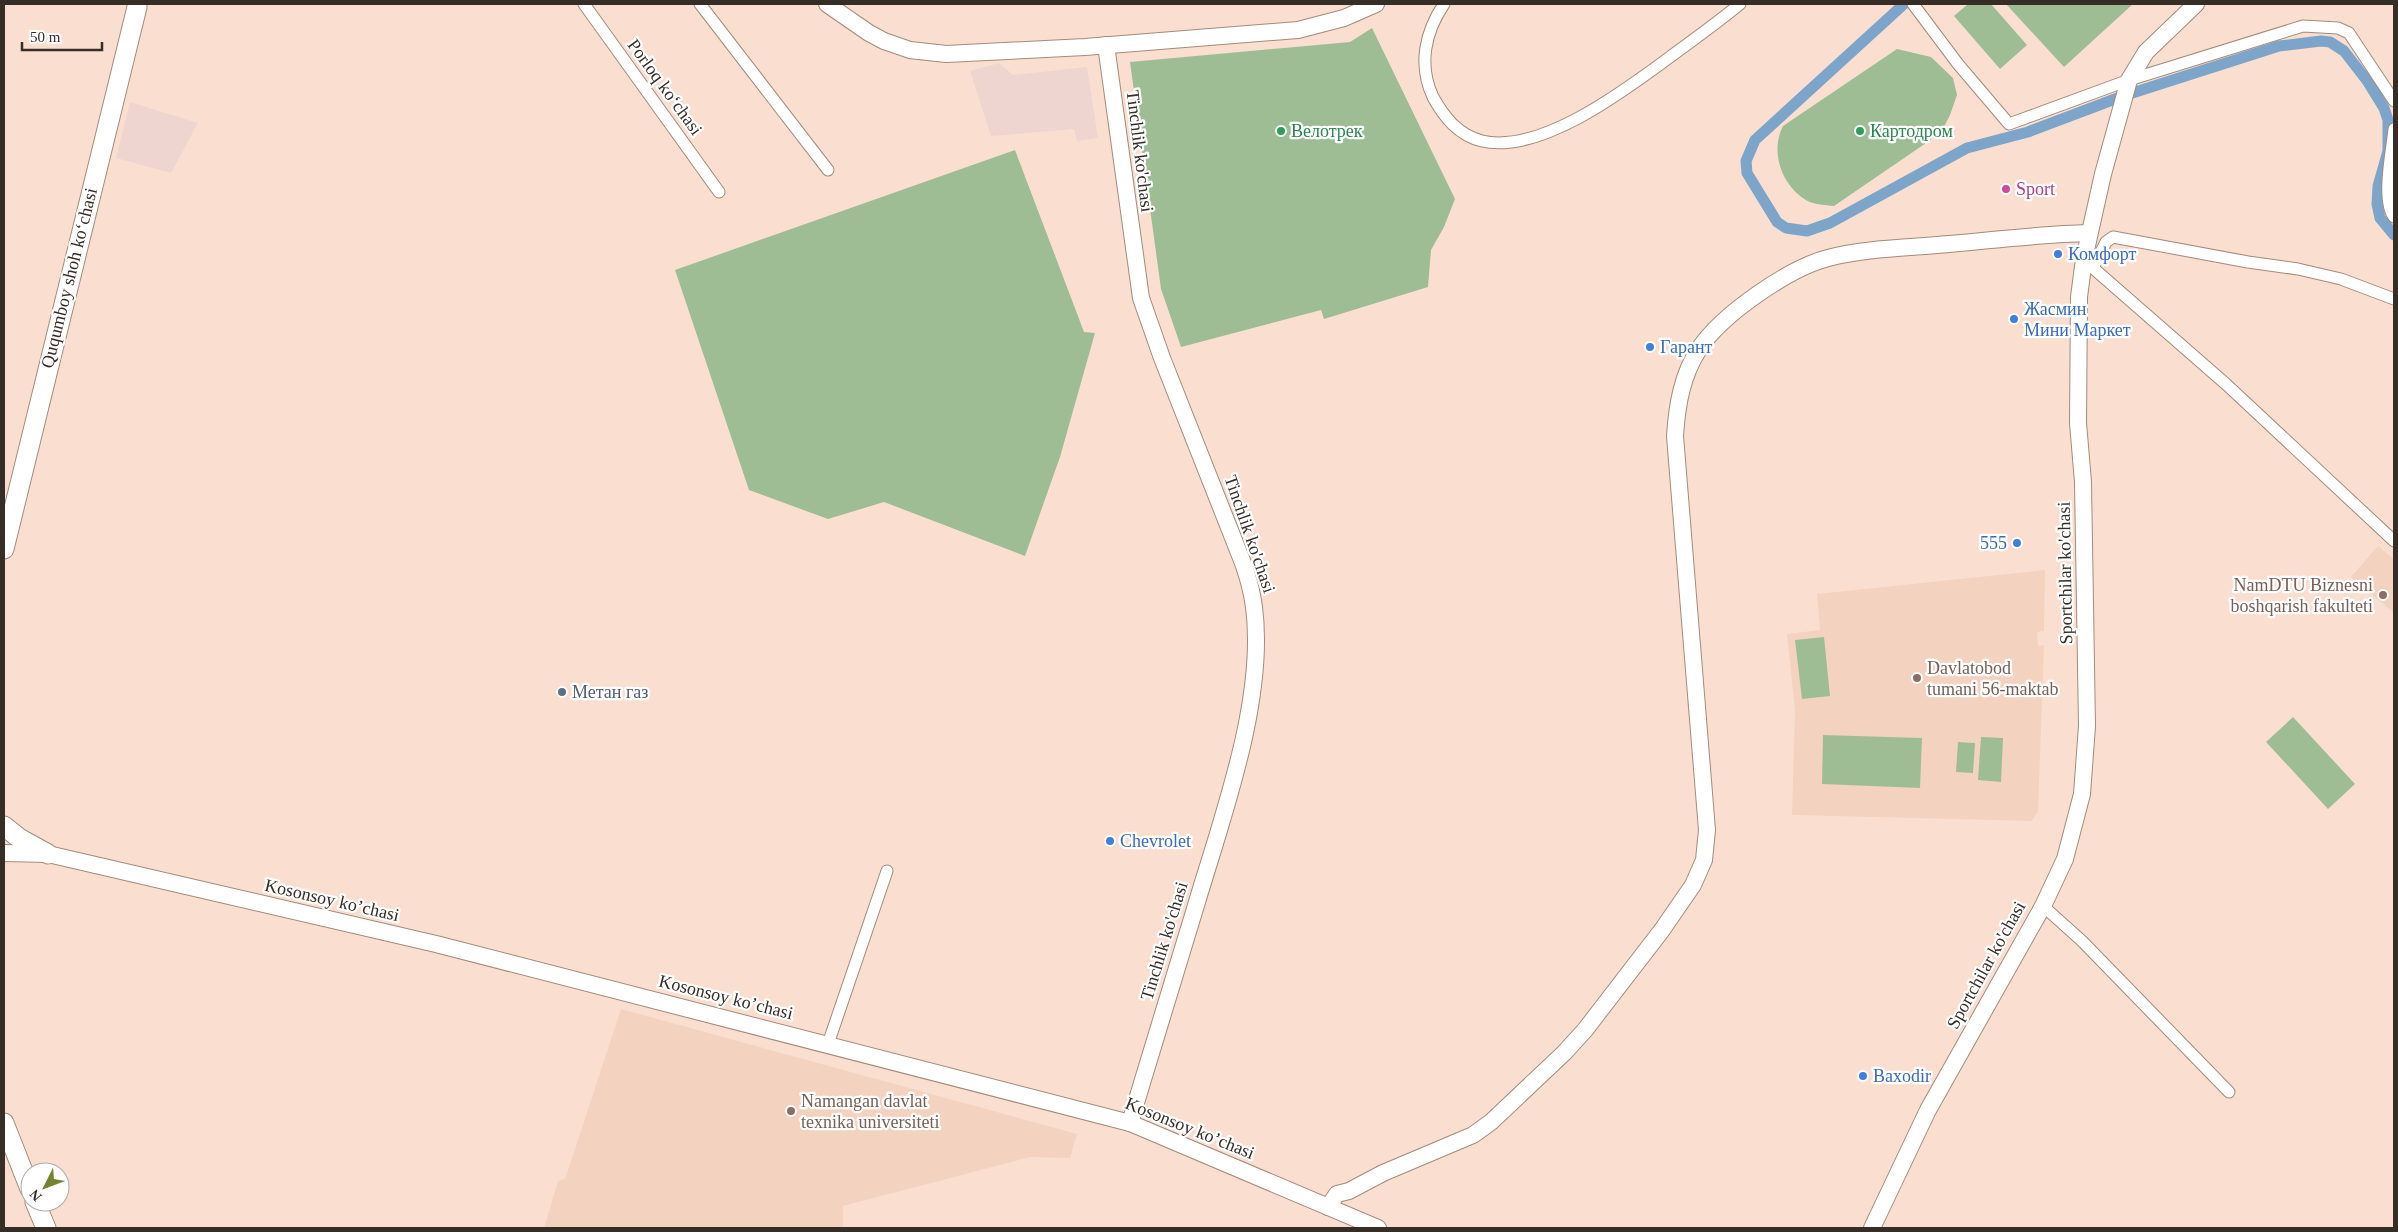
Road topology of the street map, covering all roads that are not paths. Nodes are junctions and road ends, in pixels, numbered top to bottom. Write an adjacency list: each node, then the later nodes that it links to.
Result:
1 (584, 4): 15 (street, Porloq koʻchasi)
2 (700, 4): 14 (street)
3 (827, 4): 10 (street)
4 (1376, 4): 10 (street)
5 (1444, 4): 6 (street)
6 (1740, 4)
7 (1913, 4): 11 (street)
8 (2196, 4): 11 (street, Sportchilar ko'chasi)
9 (137, 5): 21 (main road, Ququmboy shoh koʻchasi)
10 (1106, 45): 30 (street, Tinchlik ko'chasi)
11 (2127, 85): 12 (street); 17 (street, Sportchilar ko'chasi)
12 (2394, 100)
13 (2394, 129): 16 (street)
14 (828, 170)
15 (719, 192)
16 (2394, 217)
17 (2089, 234): 18 (street, Sportchilar ko'chasi); 32 (street)
18 (2088, 263): 19 (street); 20 (street); 26 (street, Sportchilar ko'chasi)
19 (2394, 299)
20 (2394, 541)
21 (4, 549)
22 (4, 826): 24 (main road)
23 (4, 853): 24 (street, Kosonsoy ko’chasi)
24 (48, 854): 27 (street, Kosonsoy ko’chasi)
25 (887, 871): 27 (street)
26 (2043, 906): 28 (street); 36 (street, Sportchilar ko'chasi)
27 (828, 1044): 30 (street, Kosonsoy ko’chasi)
28 (2229, 1092)
29 (4, 1123): 31 (main road)
30 (1130, 1123): 32 (street, Kosonsoy ko’chasi)
31 (20, 1164)
32 (1328, 1207): 35 (street, Kosonsoy ko’chasi)
33 (39, 1212): 34 (main road)
34 (46, 1228)
35 (1378, 1228)
36 (1872, 1228)

